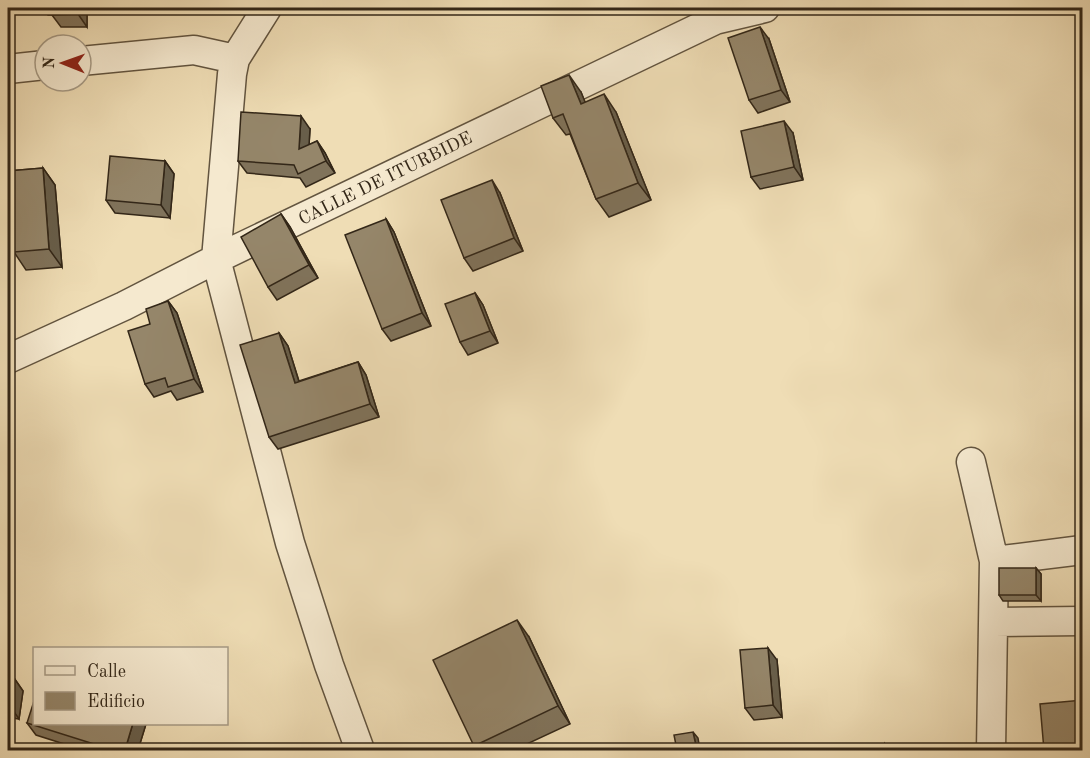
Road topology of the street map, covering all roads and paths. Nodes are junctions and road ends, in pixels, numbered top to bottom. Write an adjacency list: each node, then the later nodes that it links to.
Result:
1 (267, 8): 3 (street)
2 (765, 8): 7 (street, CALLE DE ITURBIDE)
3 (235, 59): 4 (street); 7 (street)
4 (93, 60)
5 (33, 66): 6 (street)
6 (8, 69)
7 (216, 259): 8 (street, CALLE DE ITURBIDE); 14 (street)
8 (8, 359)
9 (970, 462): 11 (street)
10 (1083, 550): 11 (street)
11 (994, 561): 13 (street)
12 (1083, 621): 13 (street)
13 (994, 622): 15 (street)
14 (360, 750)
15 (992, 750)

